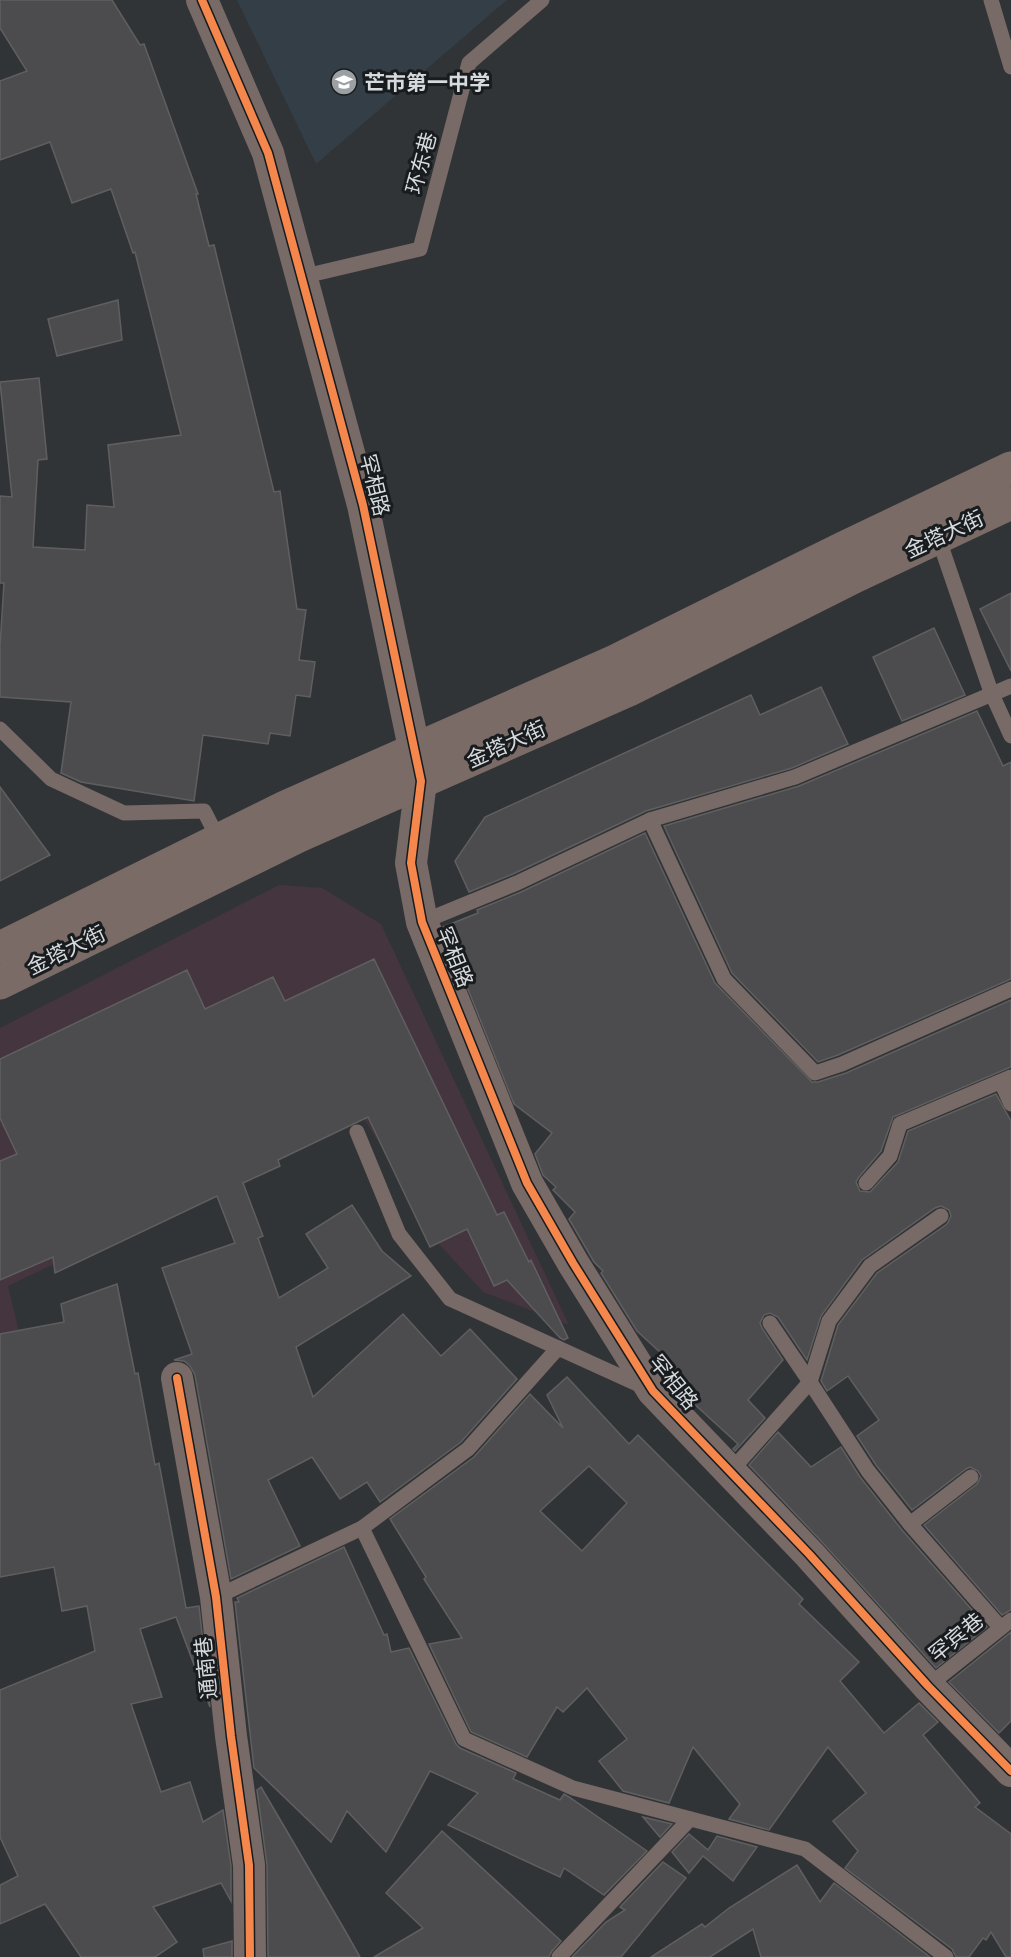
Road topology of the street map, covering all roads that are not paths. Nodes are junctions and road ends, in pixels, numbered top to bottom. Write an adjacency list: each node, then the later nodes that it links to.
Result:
1 (202, 0): 5 (street, 罕相路)
2 (542, 0): 5 (lane, 环东巷)
3 (991, 0): 4 (lane)
4 (1011, 67)
5 (302, 277): 13 (street, 罕相路)
6 (1011, 468): 13 (main road, 金塔大街)
7 (1011, 503): 8 (main road, 金塔大街)
8 (938, 537): 10 (lane); 14 (main road, 金塔大街)
9 (1011, 686): 10 (lane)
10 (991, 692): 12 (lane); 15 (lane)
11 (0, 729): 16 (lane)
12 (1011, 736)
13 (414, 750): 14 (street, 罕相路); 16 (main road, 金塔大街)
14 (421, 781): 17 (street, 罕相路); 19 (main road, 金塔大街)
15 (650, 820): 17 (lane); 20 (lane)
16 (219, 840): 18 (main road, 金塔大街)
17 (422, 922): 30 (street, 罕相路)
18 (0, 948)
19 (0, 983)
20 (1011, 989)
21 (1006, 1079): 22 (lane); 24 (lane)
22 (1011, 1104)
23 (357, 1132): 27 (lane)
24 (866, 1183)
25 (941, 1216): 29 (lane)
26 (770, 1323): 29 (lane)
27 (558, 1348): 30 (lane); 34 (lane)
28 (177, 1378): 35 (street, 通南巷)
29 (810, 1382): 31 (lane); 33 (lane)
30 (653, 1391): 31 (street, 罕相路)
31 (730, 1472): 37 (street, 罕相路)
32 (971, 1477): 33 (lane)
33 (910, 1524): 36 (lane)
34 (362, 1528): 35 (lane); 39 (lane)
35 (216, 1597): 40 (street, 通南巷)
36 (1006, 1624): 37 (lane, 罕宾巷)
37 (928, 1686): 38 (street, 罕相路)
38 (1011, 1771)
39 (690, 1819): 41 (lane); 42 (lane)
40 (250, 1957)
41 (559, 1957)
42 (946, 1957)

